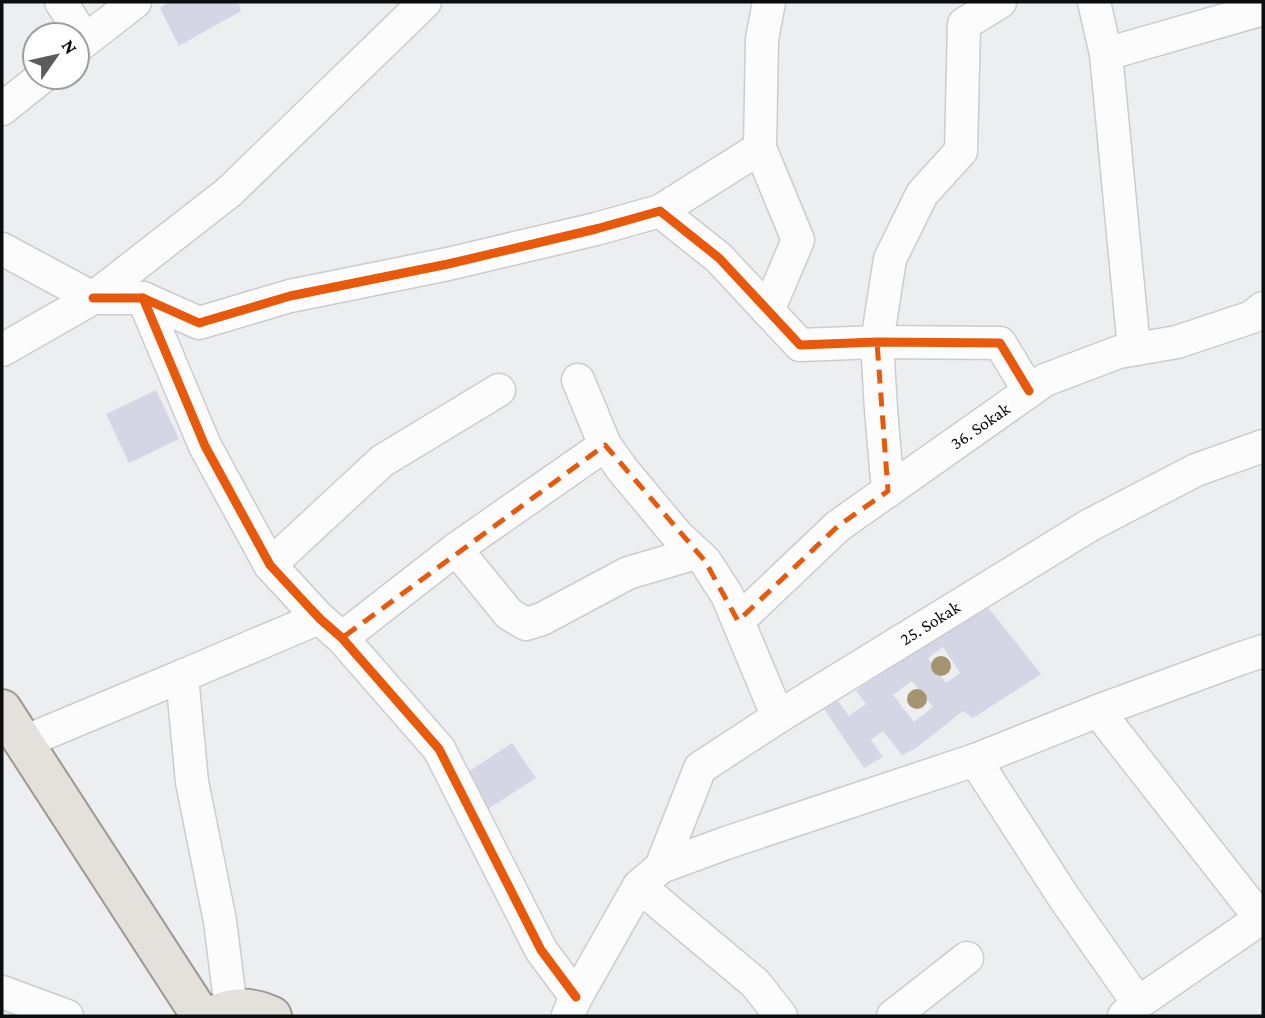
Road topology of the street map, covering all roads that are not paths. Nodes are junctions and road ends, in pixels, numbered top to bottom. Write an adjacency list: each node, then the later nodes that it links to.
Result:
1 (61, 2): 8 (street)
2 (135, 2): 9 (street)
3 (425, 2): 16 (street)
4 (769, 2): 13 (street)
5 (1000, 2): 20 (street)
6 (1094, 2): 10 (street)
7 (1263, 9): 10 (street)
8 (70, 21)
9 (91, 36)
10 (1106, 54): 21 (street)
11 (24, 91): 12 (street)
12 (2, 109)
13 (760, 148): 14 (street); 19 (street)
14 (660, 212): 17 (street); 19 (street)
15 (2, 249): 16 (street)
16 (93, 298): 17 (street); 22 (street)
17 (143, 298): 31 (street)
18 (1263, 308): 21 (street, 36. Sokak)
19 (768, 311): 20 (street)
20 (877, 342): 25 (street); 28 (street)
21 (1134, 349): 25 (street, 36. Sokak)
22 (2, 350)
23 (578, 380): 26 (street)
24 (499, 390): 31 (street)
25 (1029, 391): 28 (street, 36. Sokak)
26 (605, 444): 29 (street); 30 (street)
27 (1263, 446): 38 (street, 25. Sokak)
28 (888, 491): 32 (street, 36. Sokak)
29 (456, 549): 30 (street); 33 (street)
30 (696, 553): 32 (street)
31 (270, 565): 33 (street)
32 (738, 621): 38 (street)
33 (330, 628): 35 (street); 45 (street)
34 (1263, 651): 37 (street)
35 (182, 676): 39 (street); 47 (street)
36 (2, 709): 39 (main road)
37 (1098, 711): 40 (street); 42 (street)
38 (778, 717): 41 (street, 25. Sokak)
39 (24, 742): 47 (main road)
40 (975, 761): 41 (street); 46 (street)
41 (650, 877): 45 (street, 25. Sokak); 50 (street)
42 (1262, 918): 46 (street)
43 (967, 958): 51 (street)
44 (2, 992): 48 (street)
45 (571, 1007)
46 (1129, 1013)
47 (215, 1014): 49 (main road)
48 (67, 1016)
49 (272, 1016)
50 (780, 1016)
51 (892, 1016)

